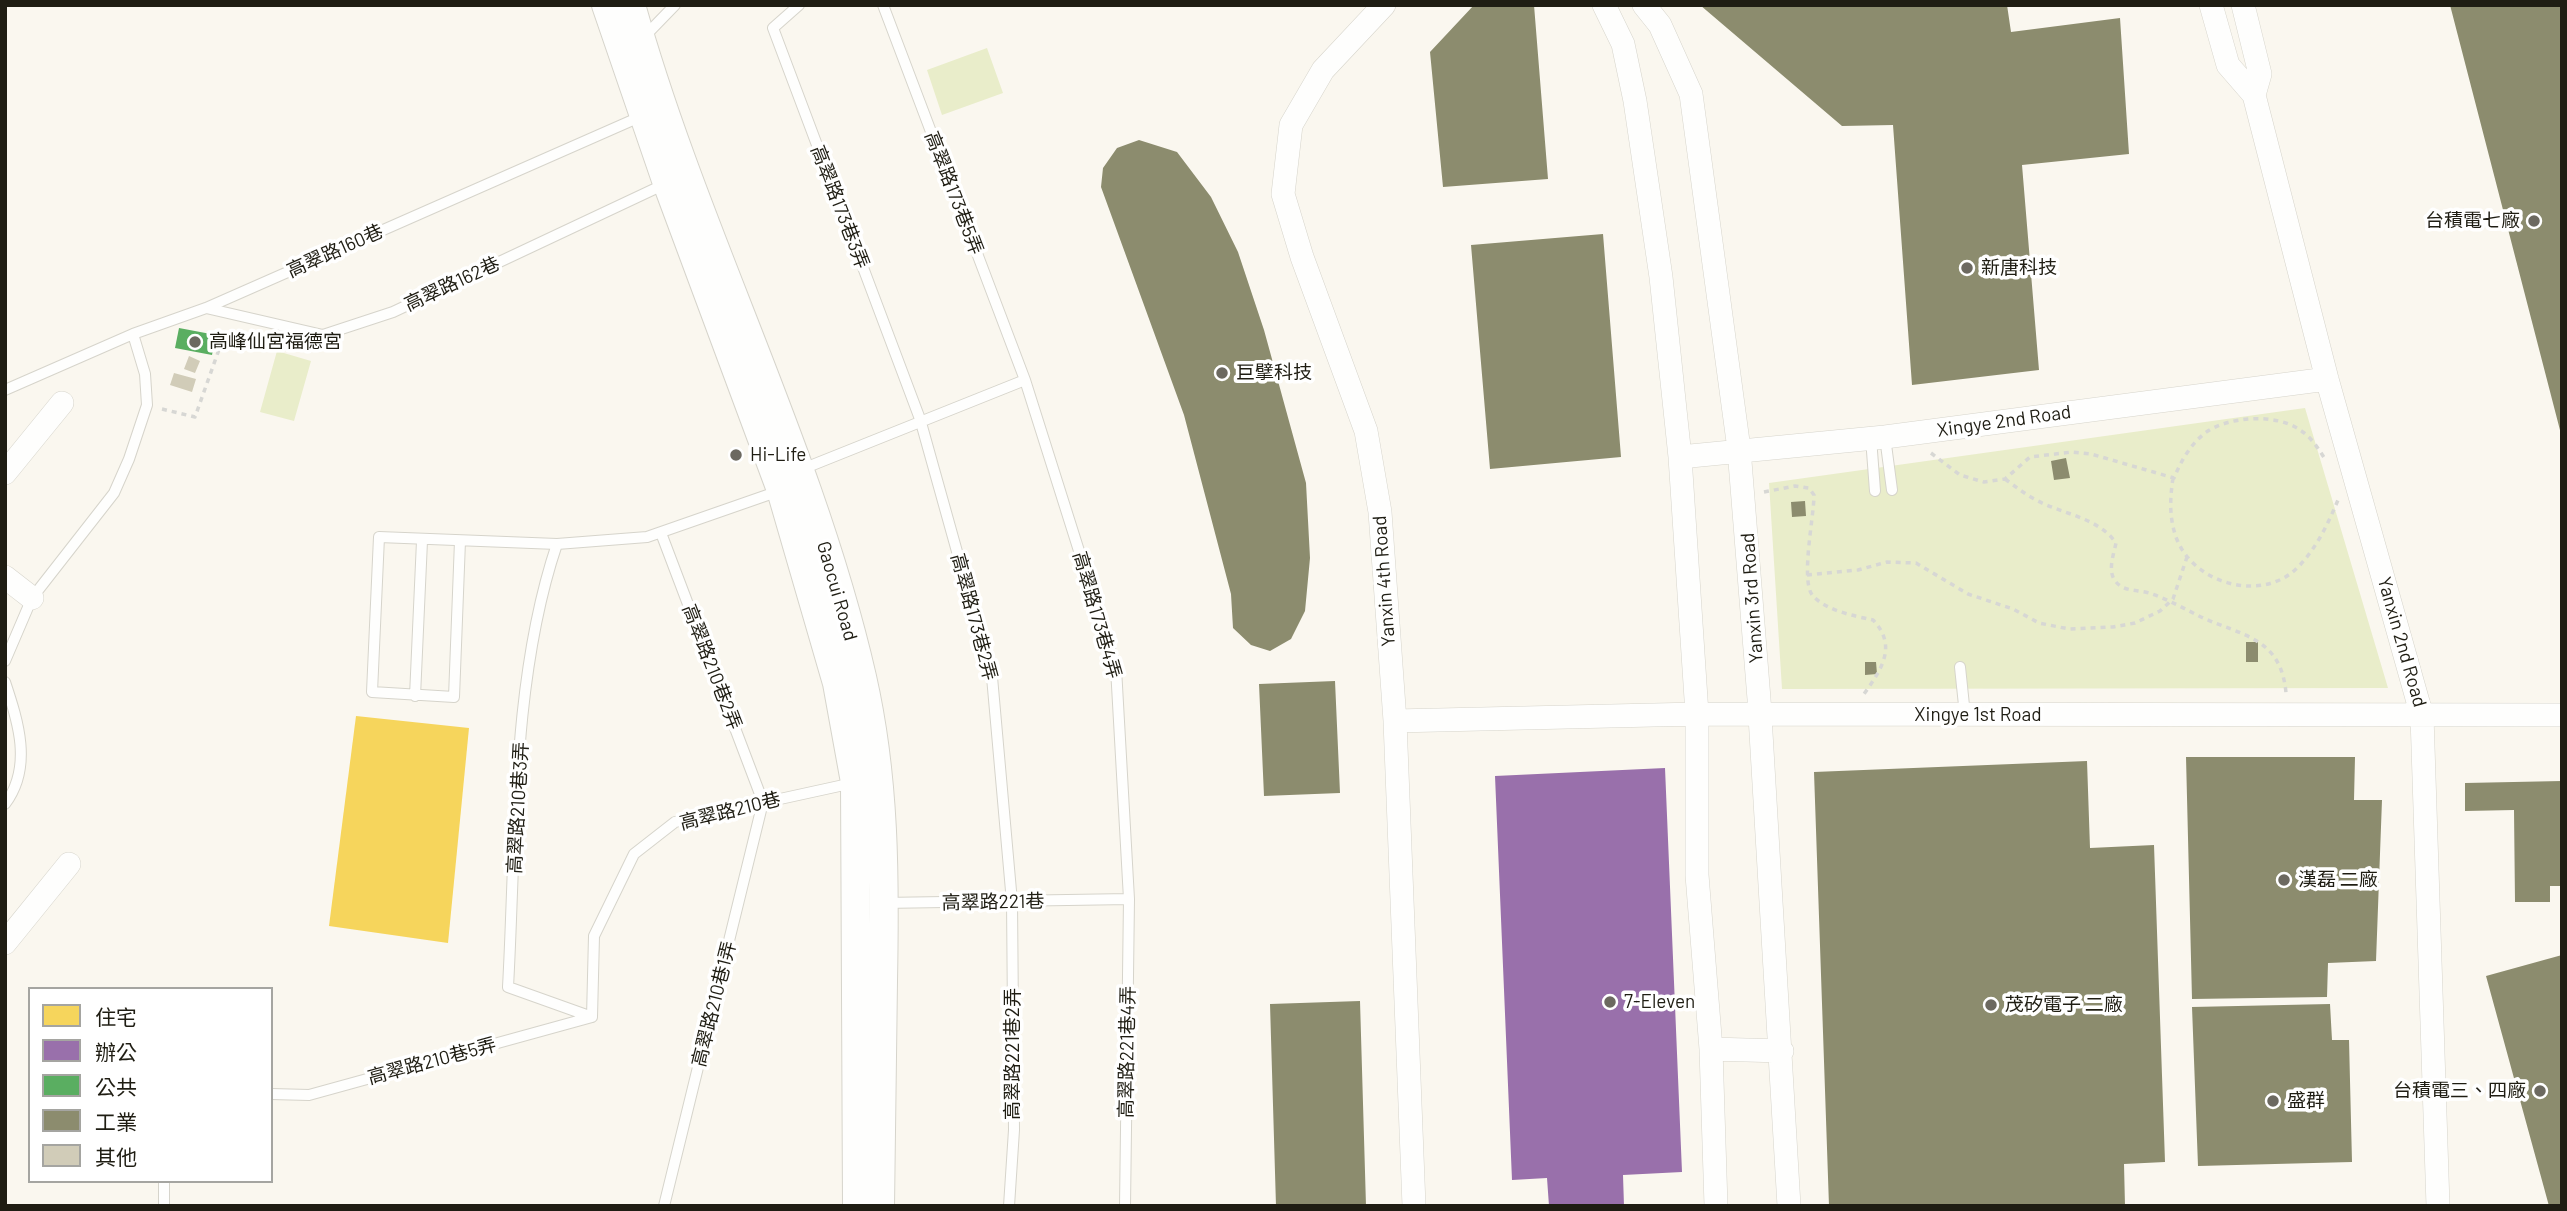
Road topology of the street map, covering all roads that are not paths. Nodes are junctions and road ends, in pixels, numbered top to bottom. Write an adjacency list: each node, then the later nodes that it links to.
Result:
1 (606, 5): 11 (street, Gaocui Road)
2 (631, 5): 11 (street, Gaocui Road)
3 (676, 5): 11 (lane)
4 (799, 5): 21 (lane, 高翠路173巷3弄)
5 (883, 5): 18 (lane, 高翠路173巷5弄)
6 (1384, 5): 44 (street, Yanxin 4th Road)
7 (1604, 5): 24 (street)
8 (1644, 5): 23 (street, Yanxin 3rd Road)
9 (2210, 5): 12 (street, Yanxin 2nd Road)
10 (2243, 5): 12 (street, Yanxin 2nd Road)
11 (633, 49): 13 (street, Gaocui Road)
12 (2254, 95): 17 (street, Yanxin 2nd Road)
13 (654, 110): 14 (street, Gaocui Road); 15 (lane, 高翠路160巷)
14 (677, 178): 15 (lane, 高翠路162巷); 26 (street, Gaocui Road)
15 (206, 308): 16 (lane, 高翠路160巷)
16 (133, 334): 19 (lane, 高翠路160巷); 34 (lane)
17 (2327, 379): 22 (street, Xingye 2nd Road); 43 (street, Yanxin 2nd Road)
18 (1025, 380): 21 (lane); 49 (lane, 高翠路173巷4弄)
19 (5, 390)
20 (62, 403): 25 (street)
21 (920, 419): 26 (lane); 50 (lane, 高翠路173巷2弄)
22 (1878, 438): 23 (street, Xingye 2nd Road); 27 (lane); 28 (lane)
23 (1739, 449): 24 (street, Xingye 2nd Road); 40 (street, Yanxin 3rd Road)
24 (1679, 457): 39 (street)
25 (5, 472)
26 (790, 480): 29 (lane); 45 (street, Gaocui Road)
27 (1892, 490)
28 (1875, 491)
29 (661, 533): 32 (lane); 46 (lane, 高翠路210巷2弄)
30 (422, 541): 31 (lane); 38 (lane); 38 (lane)
31 (460, 541): 32 (lane); 38 (lane)
32 (557, 544): 53 (lane, 高翠路210巷3弄)
33 (5, 577): 34 (street)
34 (32, 598): 35 (lane)
35 (5, 662)
36 (1960, 667): 41 (lane)
37 (5, 682): 47 (lane)
38 (415, 696)
39 (1697, 714): 40 (street, Xingye 1st Road); 44 (street, Xingye 1st Road); 54 (street)
40 (1760, 714): 41 (street, Xingye 1st Road); 55 (street, Yanxin 3rd Road)
41 (1965, 715): 43 (street, Xingye 1st Road)
42 (2562, 715): 43 (street, Xingye 1st Road)
43 (2422, 716): 67 (street, Yanxin 2nd Road)
44 (1395, 721): 64 (street, Yanxin 4th Road)
45 (868, 782): 46 (lane, 高翠路210巷); 51 (street, Gaocui Road)
46 (764, 802): 53 (lane, 高翠路210巷); 59 (lane, 高翠路210巷1弄)
47 (5, 804)
48 (69, 864): 52 (street)
49 (1129, 899): 50 (lane, 高翠路221巷); 63 (lane, 高翠路221巷4弄)
50 (1012, 902): 51 (lane, 高翠路221巷); 62 (lane, 高翠路221巷2弄)
51 (871, 903): 60 (street, Gaocui Road); 61 (street, Gaocui Road)
52 (5, 943)
53 (592, 1017): 56 (lane, 高翠路210巷5弄)
54 (1711, 1049): 55 (street); 65 (street)
55 (1782, 1051): 66 (street, Yanxin 3rd Road)
56 (273, 1094)
57 (164, 1183): 58 (lane)
58 (164, 1206)
59 (664, 1206)
60 (857, 1206)
61 (880, 1206)
62 (1009, 1206)
63 (1125, 1206)
64 (1414, 1206)
65 (1716, 1206)
66 (1789, 1206)
67 (2438, 1206)

